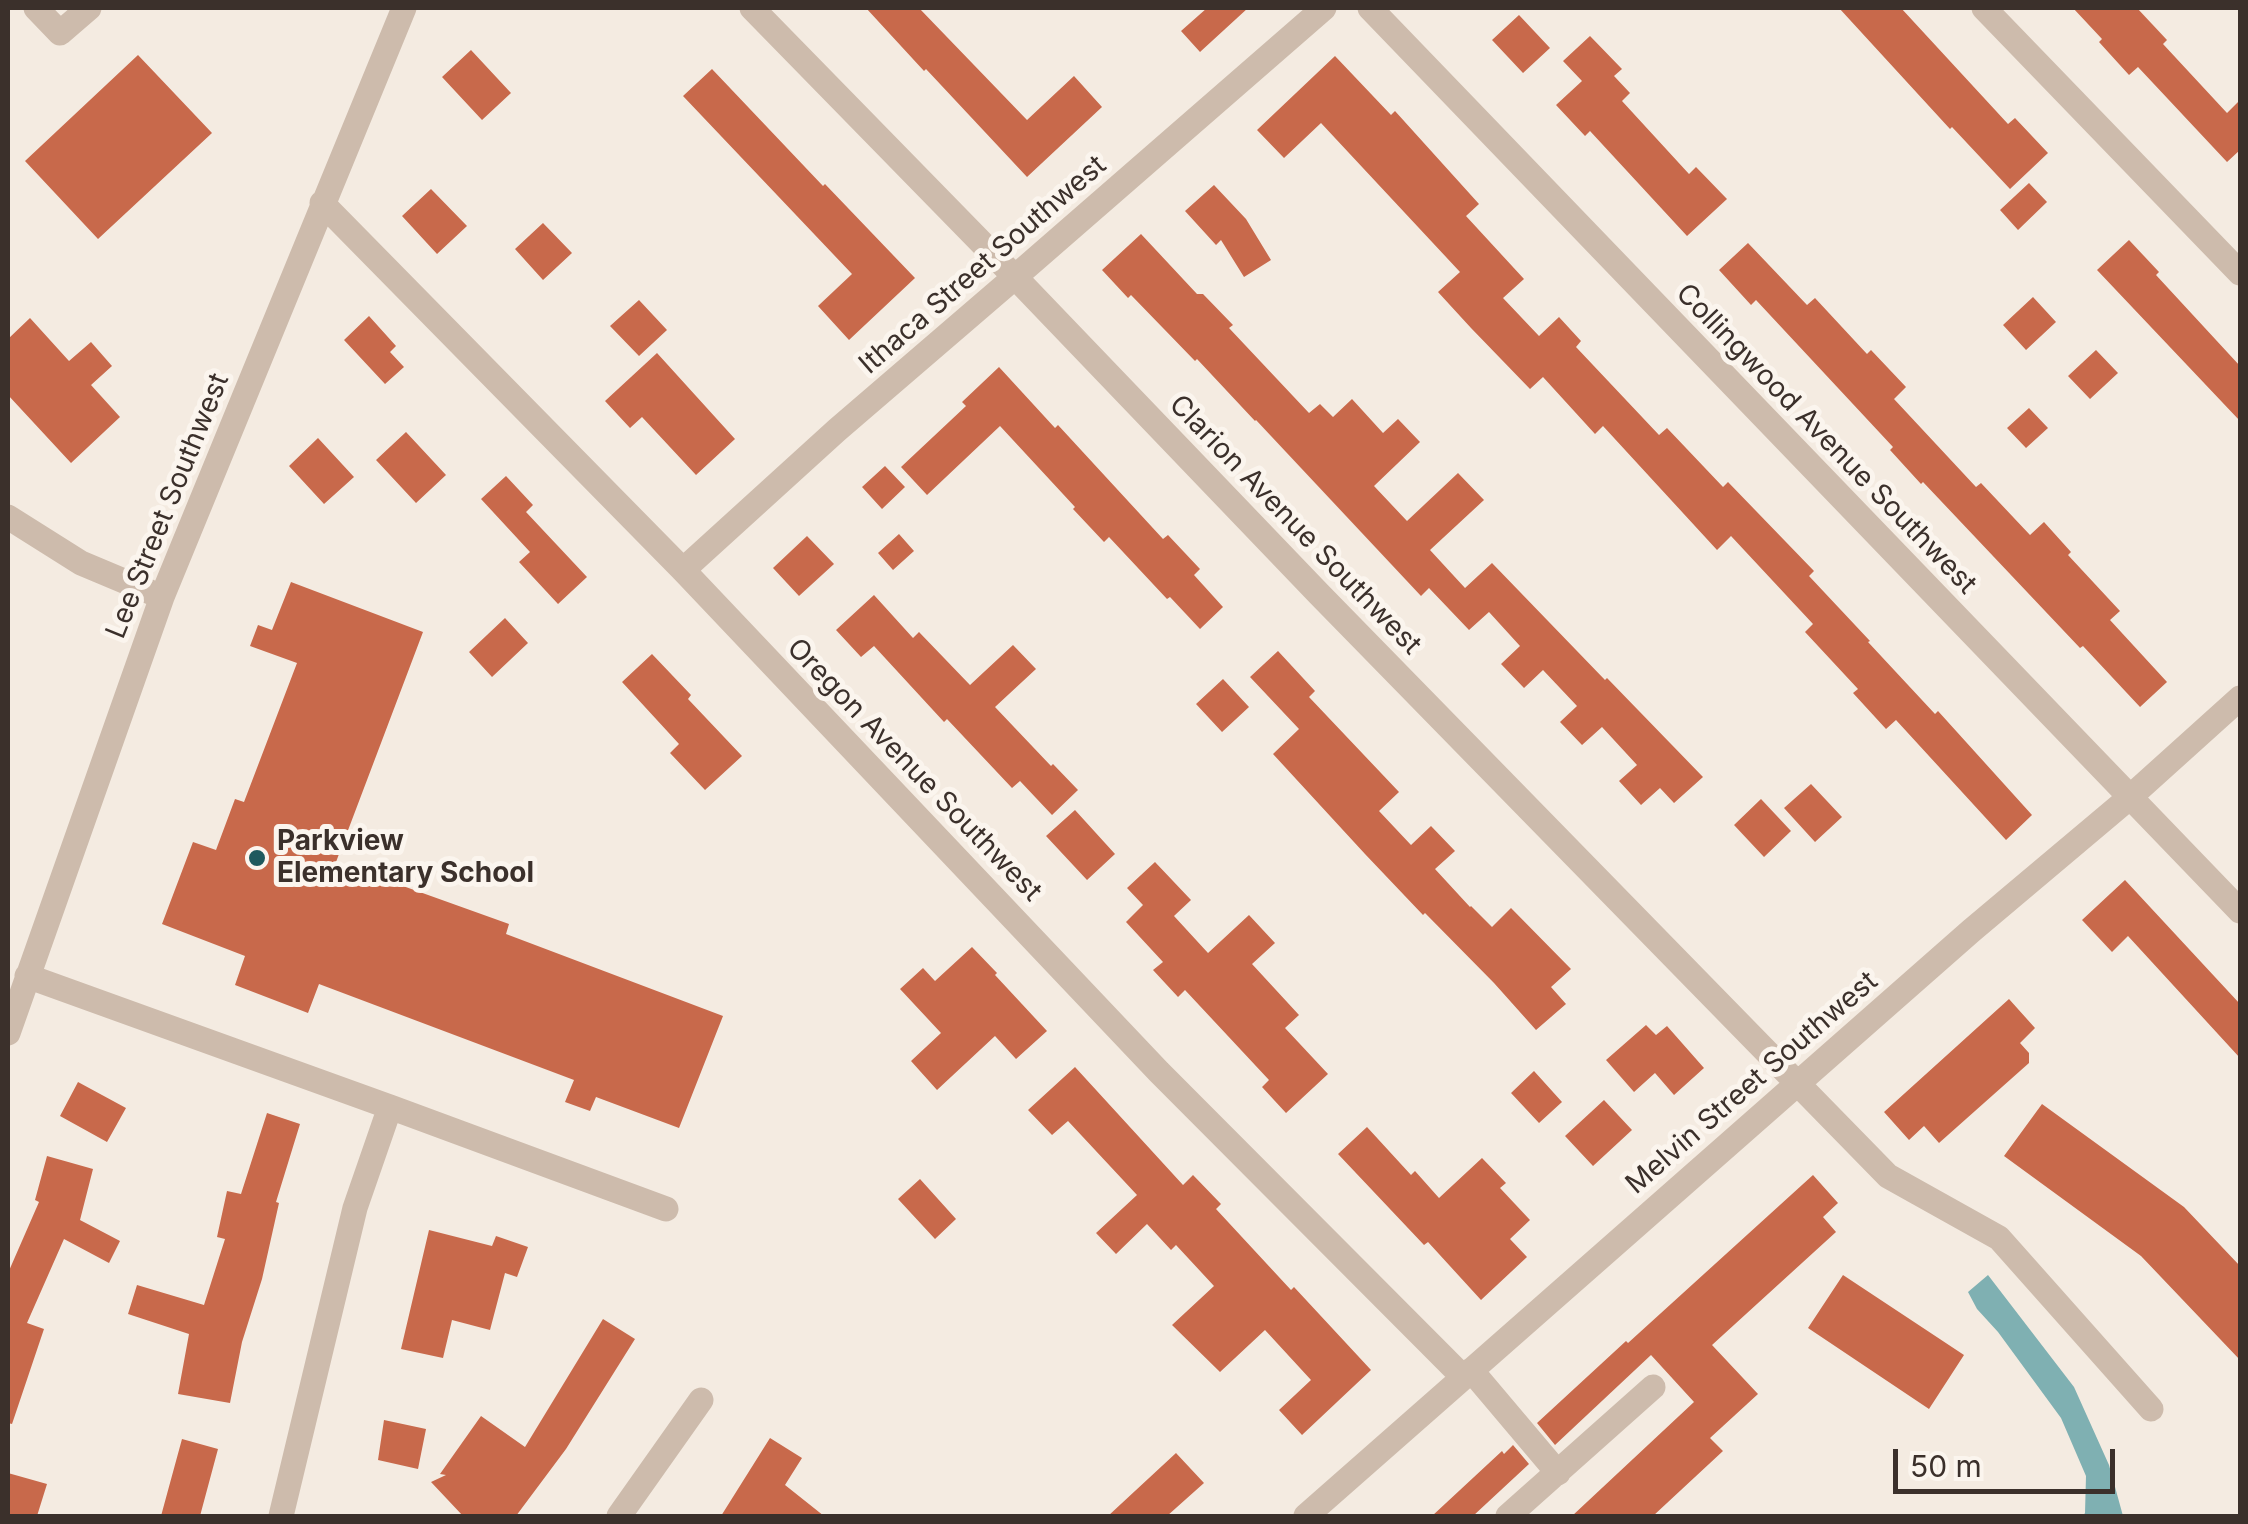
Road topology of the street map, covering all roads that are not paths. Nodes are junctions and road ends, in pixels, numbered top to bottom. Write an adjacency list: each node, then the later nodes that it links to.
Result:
1 (36, 8): 2 (street)
2 (89, 8)
3 (404, 8): 8 (street, Lee Street Southwest)
4 (752, 8): 10 (street, Clarion Avenue Southwest)
5 (1324, 8): 10 (street, Ithaca Street Southwest)
6 (1370, 8): 15 (street, Collingwood Avenue Southwest)
7 (1984, 8): 9 (street)
8 (322, 203): 12 (street, Oregon Avenue Southwest); 13 (street, Lee Street Southwest)
9 (2240, 273)
10 (1015, 277): 12 (street, Ithaca Street Southwest); 19 (street, Clarion Avenue Southwest)
11 (8, 516): 13 (street)
12 (683, 570): 22 (street, Oregon Avenue Southwest)
13 (162, 597): 17 (street, Lee Street Southwest)
14 (2240, 698): 15 (street, Melvin Street Southwest)
15 (2129, 798): 16 (street, Collingwood Avenue Southwest); 19 (street, Melvin Street Southwest)
16 (2240, 911)
17 (27, 976): 18 (street, Lee Street Southwest); 20 (street)
18 (8, 1033)
19 (1798, 1083): 22 (street, Melvin Street Southwest); 25 (street, Clarion Avenue Southwest)
20 (390, 1107): 21 (street); 27 (street)
21 (666, 1209)
22 (1467, 1374): 26 (street, Oregon Avenue Southwest); 29 (street, Melvin Street Southwest)
23 (1653, 1387): 26 (street)
24 (701, 1400): 28 (street)
25 (2151, 1408)
26 (1558, 1472): 30 (street)
27 (280, 1516)
28 (619, 1516)
29 (1306, 1516)
30 (1508, 1516)

